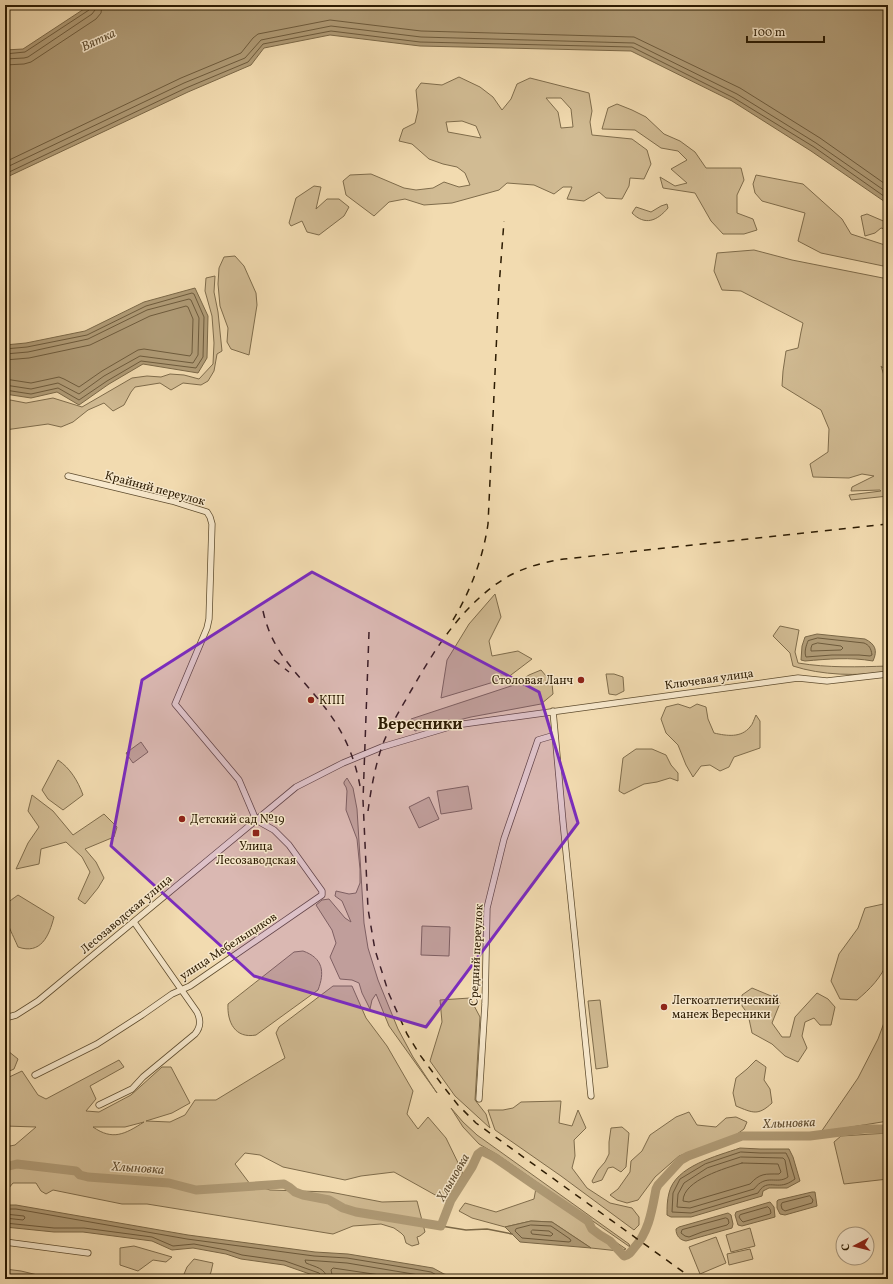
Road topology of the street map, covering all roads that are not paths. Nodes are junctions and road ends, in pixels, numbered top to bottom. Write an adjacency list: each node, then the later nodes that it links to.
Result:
1 (68, 476): 6 (street, Крайний переулок)
2 (888, 674): 3 (street, Ключевая улица)
3 (553, 711): 4 (street, Ключевая улица); 5 (street)
4 (533, 714): 6 (street, Лесозаводская улица)
5 (555, 735): 11 (street); 12 (street, Средний переулок)
6 (256, 820): 7 (street, Лесозаводская улица); 8 (street, улица Мебельщиков)
7 (134, 922): 8 (street); 9 (street, Лесозаводская улица)
8 (181, 990): 10 (street, улица Мебельщиков); 13 (street)
9 (5, 1018)
10 (35, 1075)
11 (591, 1096)
12 (479, 1099)
13 (99, 1105)
14 (5, 1242): 15 (street)
15 (88, 1253)

